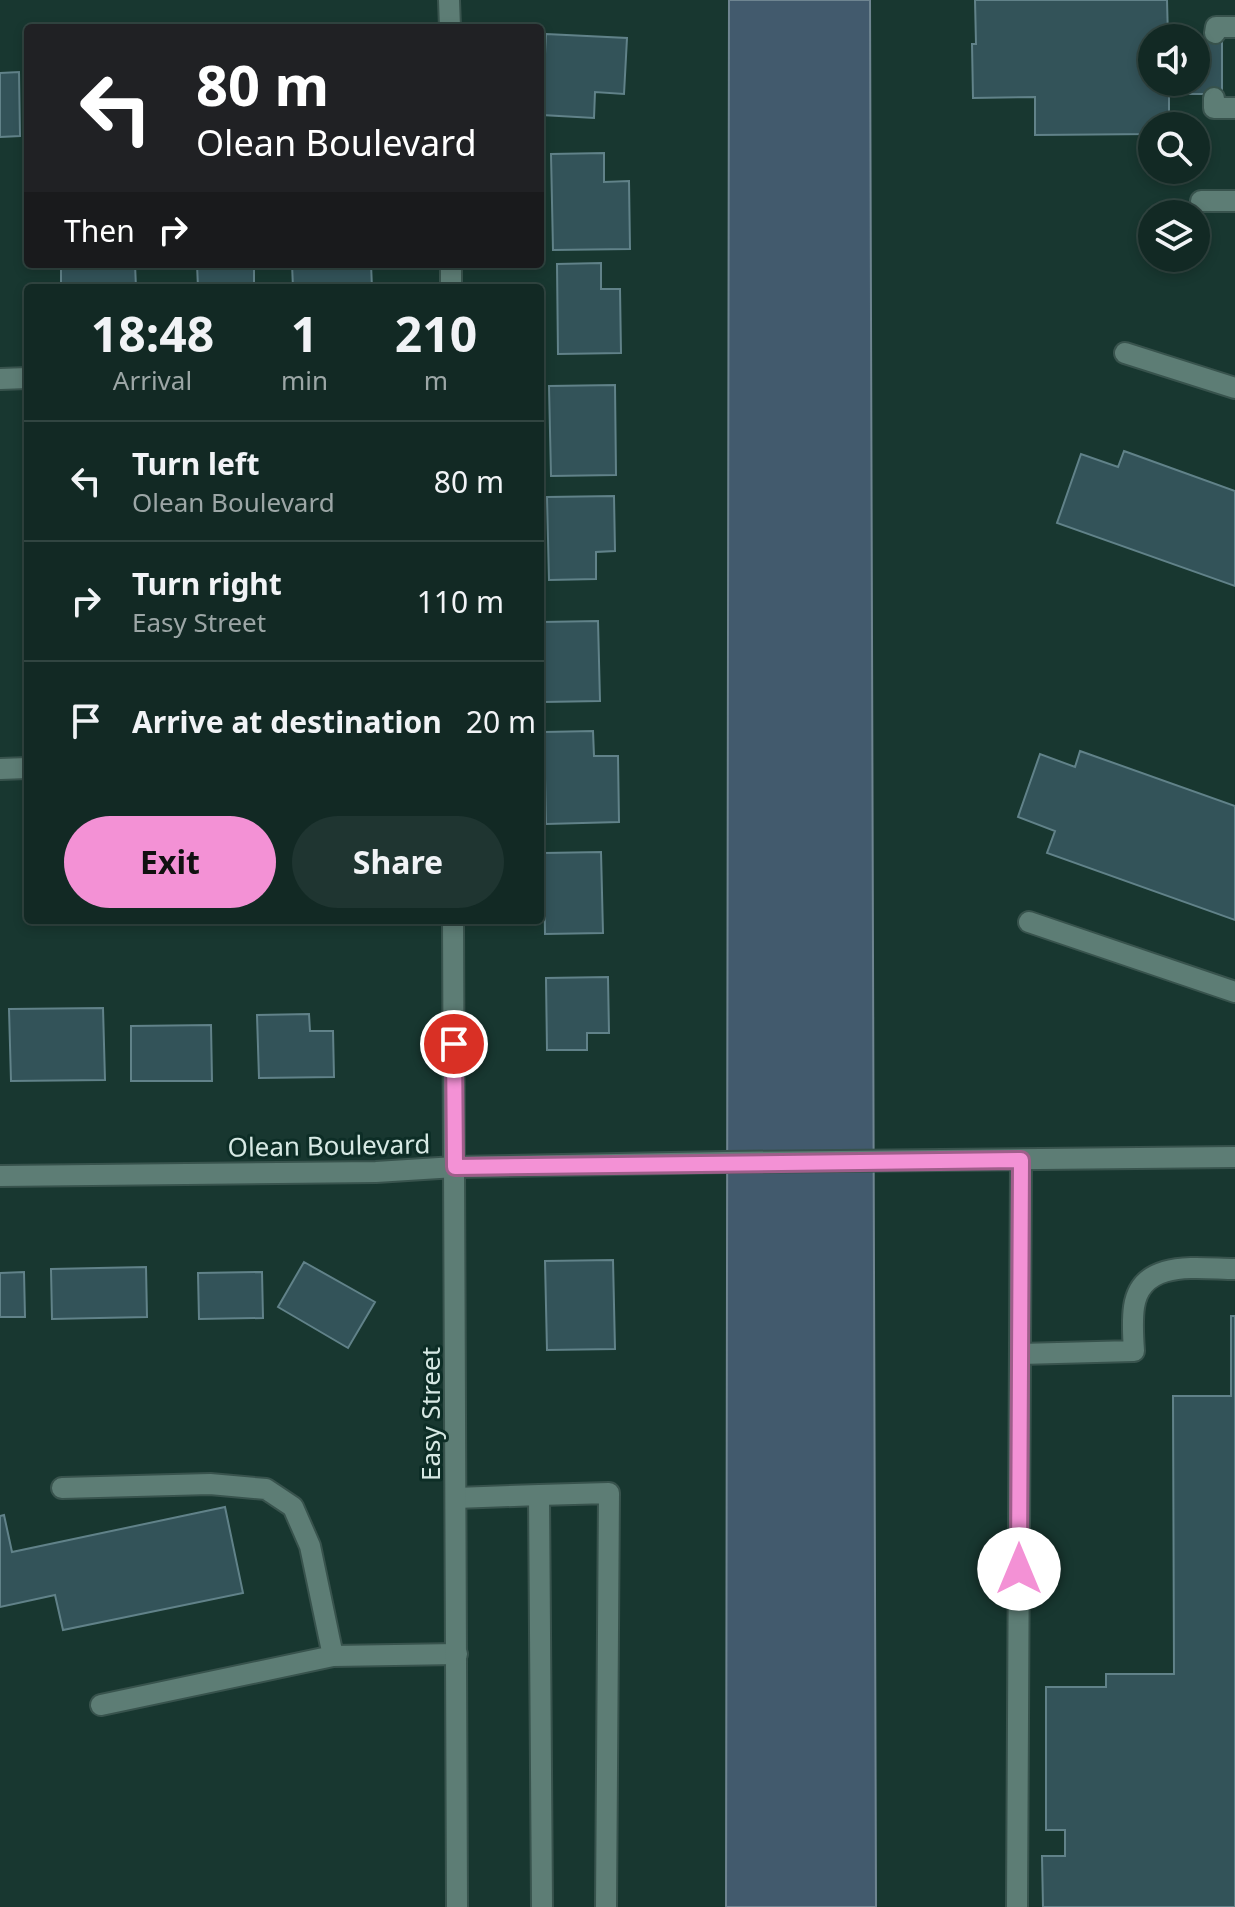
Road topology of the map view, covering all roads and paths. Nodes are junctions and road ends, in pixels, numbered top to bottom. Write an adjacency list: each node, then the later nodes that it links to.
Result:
1 (449, 0): 2 (street)
2 (450, 24)
3 (1214, 98): 4 (street)
4 (1235, 108)
5 (1210, 201): 6 (street)
6 (1235, 201)
7 (1125, 353): 10 (street)
8 (24, 378): 9 (street)
9 (0, 379)
10 (1235, 388)
11 (24, 768): 12 (street)
12 (0, 769)
13 (1029, 922): 15 (street)
14 (453, 924): 18 (street, Easy Street)
15 (1235, 992)
16 (1235, 1157): 17 (street, Olean Boulevard)
17 (1021, 1160): 18 (street, Olean Boulevard); 21 (street)
18 (455, 1167): 19 (street, Olean Boulevard); 24 (street, Easy Street)
19 (0, 1176)
20 (1235, 1269): 21 (street)
21 (1020, 1354): 31 (street)
22 (62, 1488): 26 (street)
23 (539, 1495): 24 (street); 29 (street); 30 (street)
24 (456, 1498): 25 (street, Easy Street)
25 (457, 1654): 26 (street); 28 (street, Easy Street)
26 (333, 1656): 27 (street)
27 (101, 1705)
28 (457, 1907)
29 (542, 1907)
30 (606, 1907)
31 (1017, 1907)

